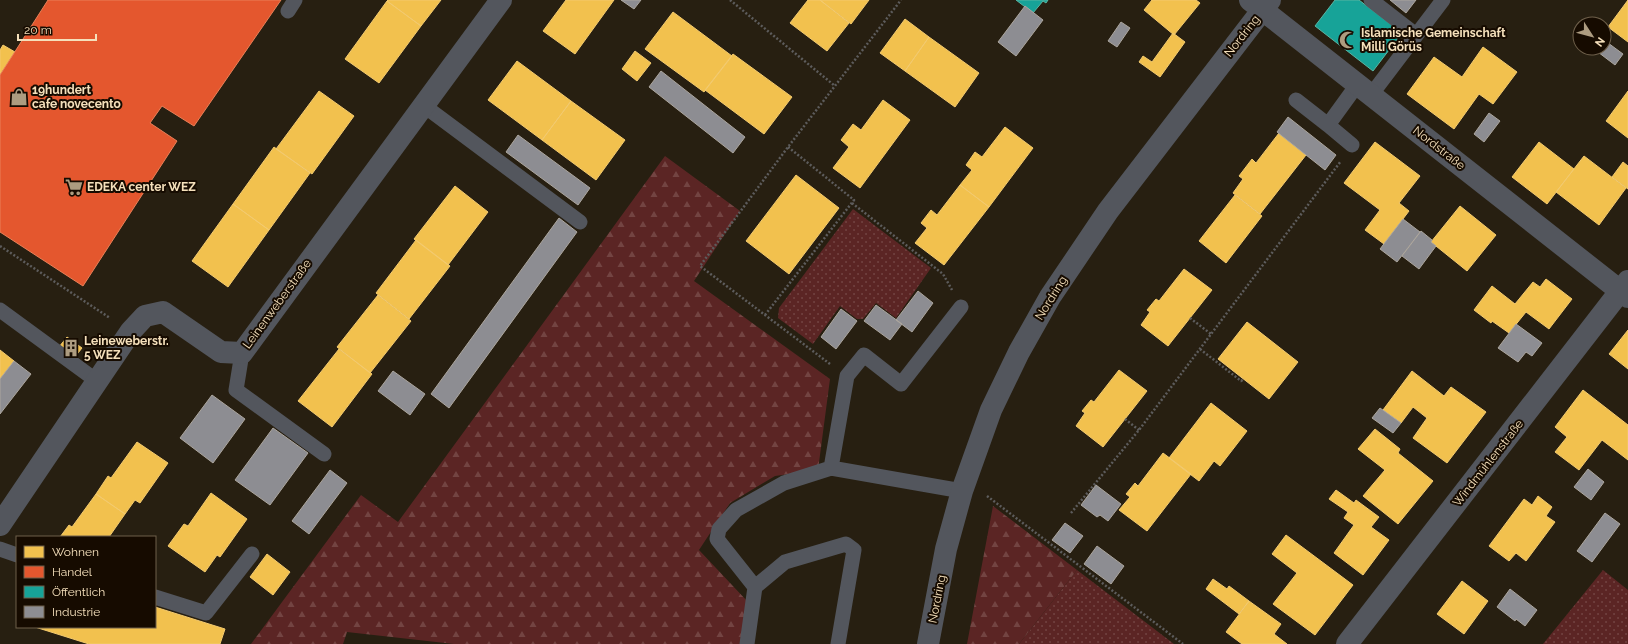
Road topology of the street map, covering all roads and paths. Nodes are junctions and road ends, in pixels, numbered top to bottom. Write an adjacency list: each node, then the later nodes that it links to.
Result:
1 (501, 0): 11 (street, Leinenweberstraße)
2 (730, 0): 8 (path)
3 (901, 0): 8 (path)
4 (1371, 0): 7 (lane)
5 (1442, 0): 7 (lane)
6 (1260, 3): 9 (street, Nordstraße); 34 (street, Nordring)
7 (1416, 35): 9 (lane)
8 (835, 86): 14 (path)
9 (1364, 90): 12 (lane); 18 (street, Nordstraße)
10 (1296, 100): 12 (lane)
11 (423, 105): 16 (lane); 26 (street, Leinenweberstraße)
12 (1328, 125): 13 (lane)
13 (1352, 145): 24 (path)
14 (788, 147): 15 (path); 21 (path)
15 (852, 203): 19 (path); 21 (path)
16 (580, 222)
17 (0, 246): 23 (path)
18 (1625, 290): 46 (street, Windmühlenstraße)
19 (961, 307): 27 (lane)
20 (0, 310): 29 (lane)
21 (766, 315): 27 (path)
22 (1190, 318): 24 (path)
23 (131, 331): 26 (street, Leinenweberstraße); 29 (street, Leinenweberstraße)
24 (1211, 334): 25 (path)
25 (1200, 349): 28 (path); 31 (path)
26 (242, 353): 32 (lane)
27 (847, 376): 33 (lane)
28 (1244, 379)
29 (97, 381): 36 (street, Leinenweberstraße)
30 (1125, 419): 31 (path)
31 (1139, 430): 35 (path)
32 (324, 454)
33 (831, 468): 34 (lane); 40 (lane)
34 (964, 486): 44 (street, Nordring); 45 (path)
35 (1071, 513)
36 (0, 525)
37 (0, 550): 39 (lane)
38 (252, 554): 41 (lane)
39 (16, 555)
40 (755, 587): 42 (lane); 43 (lane)
41 (156, 598)
42 (747, 644)
43 (838, 644)
44 (928, 644)
45 (1183, 644)
46 (1347, 644)

